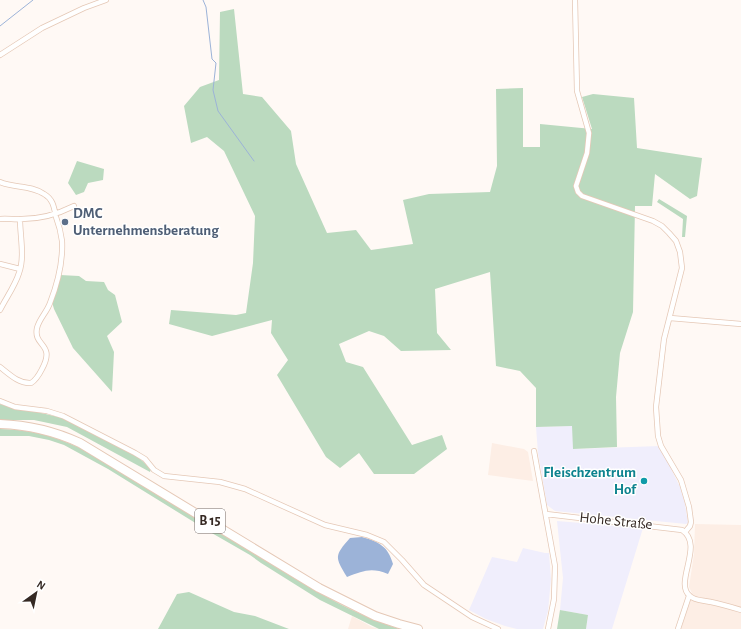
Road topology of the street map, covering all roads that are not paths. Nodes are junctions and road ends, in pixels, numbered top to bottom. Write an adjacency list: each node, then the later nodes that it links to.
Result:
1 (106, 0): 3 (street)
2 (575, 0): 12 (street)
3 (0, 55)
4 (0, 182): 6 (street)
5 (74, 206): 6 (street)
6 (56, 214): 8 (street); 14 (street)
7 (0, 219): 8 (street)
8 (20, 220): 10 (street)
9 (0, 264): 10 (street)
10 (20, 269): 11 (street)
11 (0, 310)
12 (670, 318): 13 (street); 19 (street)
13 (741, 324)
14 (0, 367)
15 (0, 401): 23 (street)
16 (0, 424): 22 (highway, B 15)
17 (534, 452): 18 (street)
18 (546, 514): 19 (street, Hohe Straße); 24 (street)
19 (685, 532): 20 (street)
20 (689, 596): 21 (street); 25 (street)
21 (741, 610)
22 (418, 629)
23 (498, 629)
24 (548, 629)
25 (678, 629)

